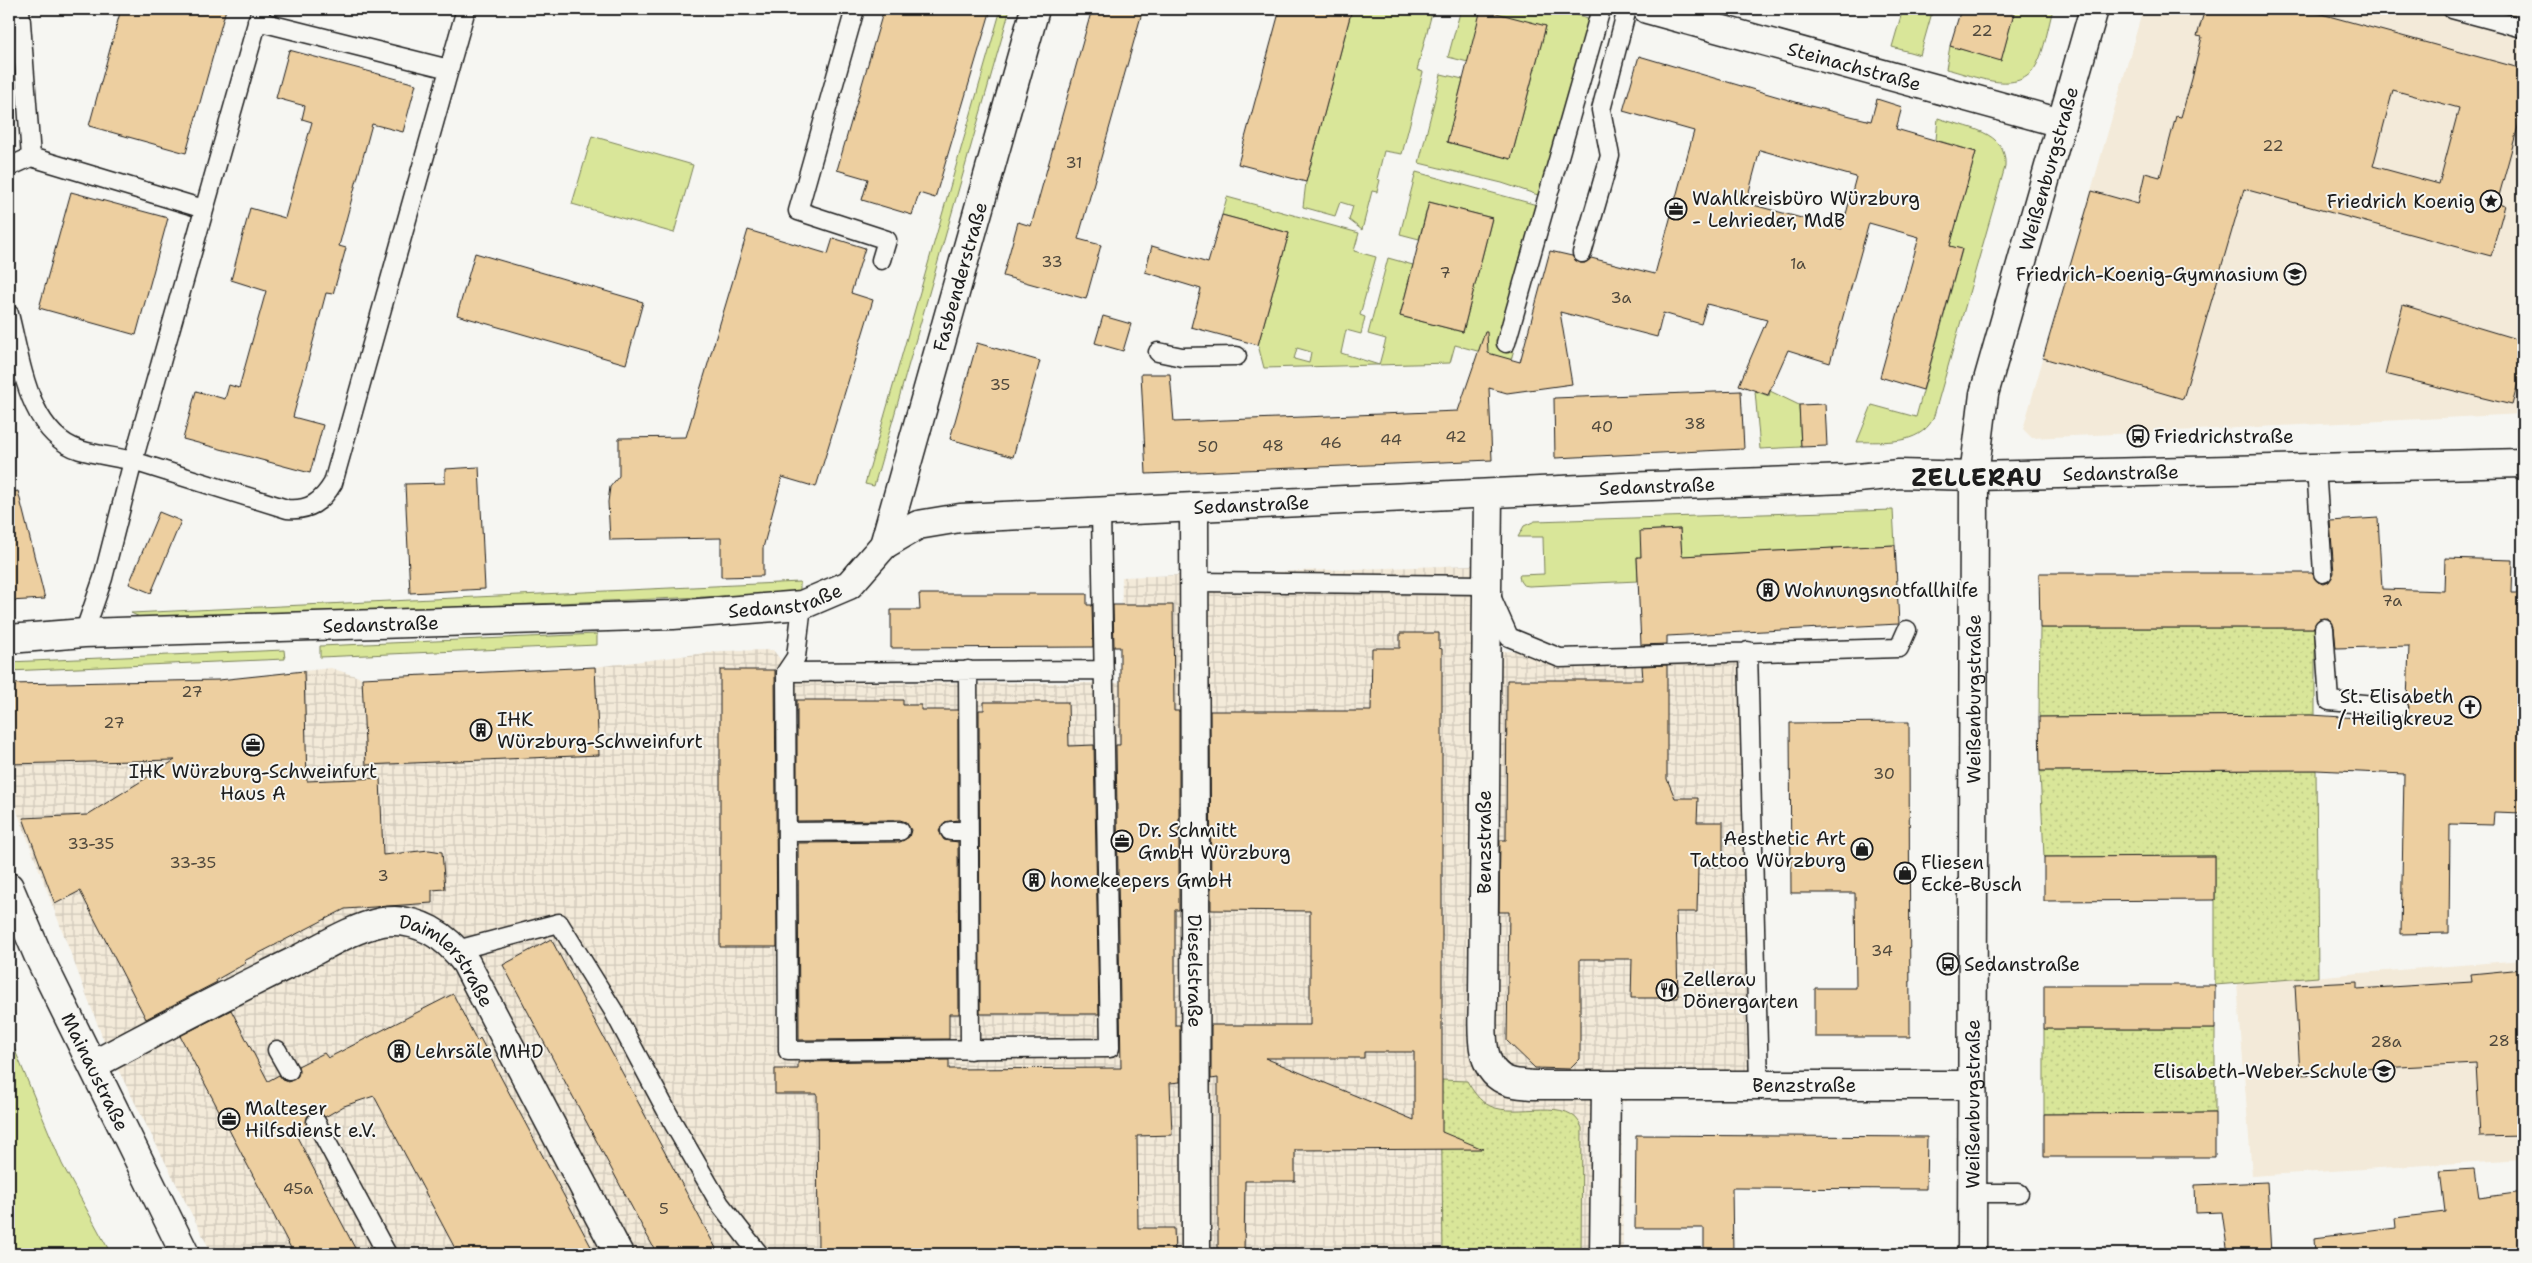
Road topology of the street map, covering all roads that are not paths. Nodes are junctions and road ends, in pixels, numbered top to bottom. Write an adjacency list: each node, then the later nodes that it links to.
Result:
1 (20, 9): 14 (lane)
2 (466, 9): 12 (lane)
3 (855, 9): 18 (lane)
4 (1035, 9): 30 (street, Fasbenderstraße)
5 (1601, 9): 20 (lane)
6 (1627, 9): 17 (lane)
7 (1647, 9): 13 (street, Steinachstraße)
8 (2094, 9): 13 (street, Weißenburgstraße)
9 (2452, 9): 11 (lane)
10 (259, 15): 12 (lane); 16 (lane)
11 (2523, 28)
12 (449, 69): 23 (lane)
13 (2061, 123): 26 (street, Weißenburgstraße)
14 (31, 157): 15 (lane); 16 (lane)
15 (9, 167)
16 (204, 209): 23 (lane)
17 (1582, 253)
18 (881, 260)
19 (9, 314): 23 (lane)
20 (1506, 343)
21 (1158, 352): 22 (lane)
22 (1238, 356)
23 (133, 461): 37 (lane)
24 (2523, 463): 25 (street, Sedanstraße)
25 (2316, 467): 26 (street, Sedanstraße); 31 (lane)
26 (1974, 476): 27 (street, Sedanstraße); 55 (street, Weißenburgstraße)
27 (1488, 494): 28 (street, Sedanstraße); 33 (street, Benzstraße)
28 (1194, 508): 29 (street, Sedanstraße); 32 (street, Dieselstraße)
29 (1101, 511): 30 (street, Sedanstraße); 41 (lane)
30 (884, 545): 34 (street, Sedanstraße)
31 (2323, 573)
32 (1194, 582): 33 (lane); 64 (street, Dieselstraße)
33 (1486, 585): 39 (lane); 56 (street, Benzstraße)
34 (802, 605): 37 (street, Sedanstraße); 42 (lane)
35 (2324, 628): 43 (lane)
36 (1906, 630): 39 (lane)
37 (84, 633): 38 (street, Sedanstraße)
38 (9, 639)
39 (1748, 651): 54 (lane)
40 (968, 670): 41 (lane); 42 (lane); 46 (lane)
41 (1104, 670): 51 (lane)
42 (786, 672): 47 (lane)
43 (2398, 707)
44 (900, 831): 47 (lane)
45 (950, 831): 46 (lane)
46 (968, 831): 51 (lane)
47 (787, 832): 51 (lane)
48 (9, 886): 52 (street, Mainaustraße)
49 (457, 950): 52 (street, Daimlerstraße); 62 (street, Daimlerstraße); 63 (lane)
50 (278, 1050): 53 (lane)
51 (970, 1050)
52 (93, 1065): 60 (street, Mainaustraße)
53 (288, 1071)
54 (1759, 1085): 55 (street, Benzstraße); 56 (street, Benzstraße)
55 (1972, 1085): 58 (street, Weißenburgstraße)
56 (1606, 1086): 65 (street)
57 (316, 1122): 61 (lane)
58 (1972, 1193): 59 (lane); 66 (street, Weißenburgstraße)
59 (2019, 1193)
60 (185, 1254)
61 (387, 1254)
62 (619, 1254)
63 (759, 1254)
64 (1196, 1254)
65 (1604, 1254)
66 (1972, 1254)

